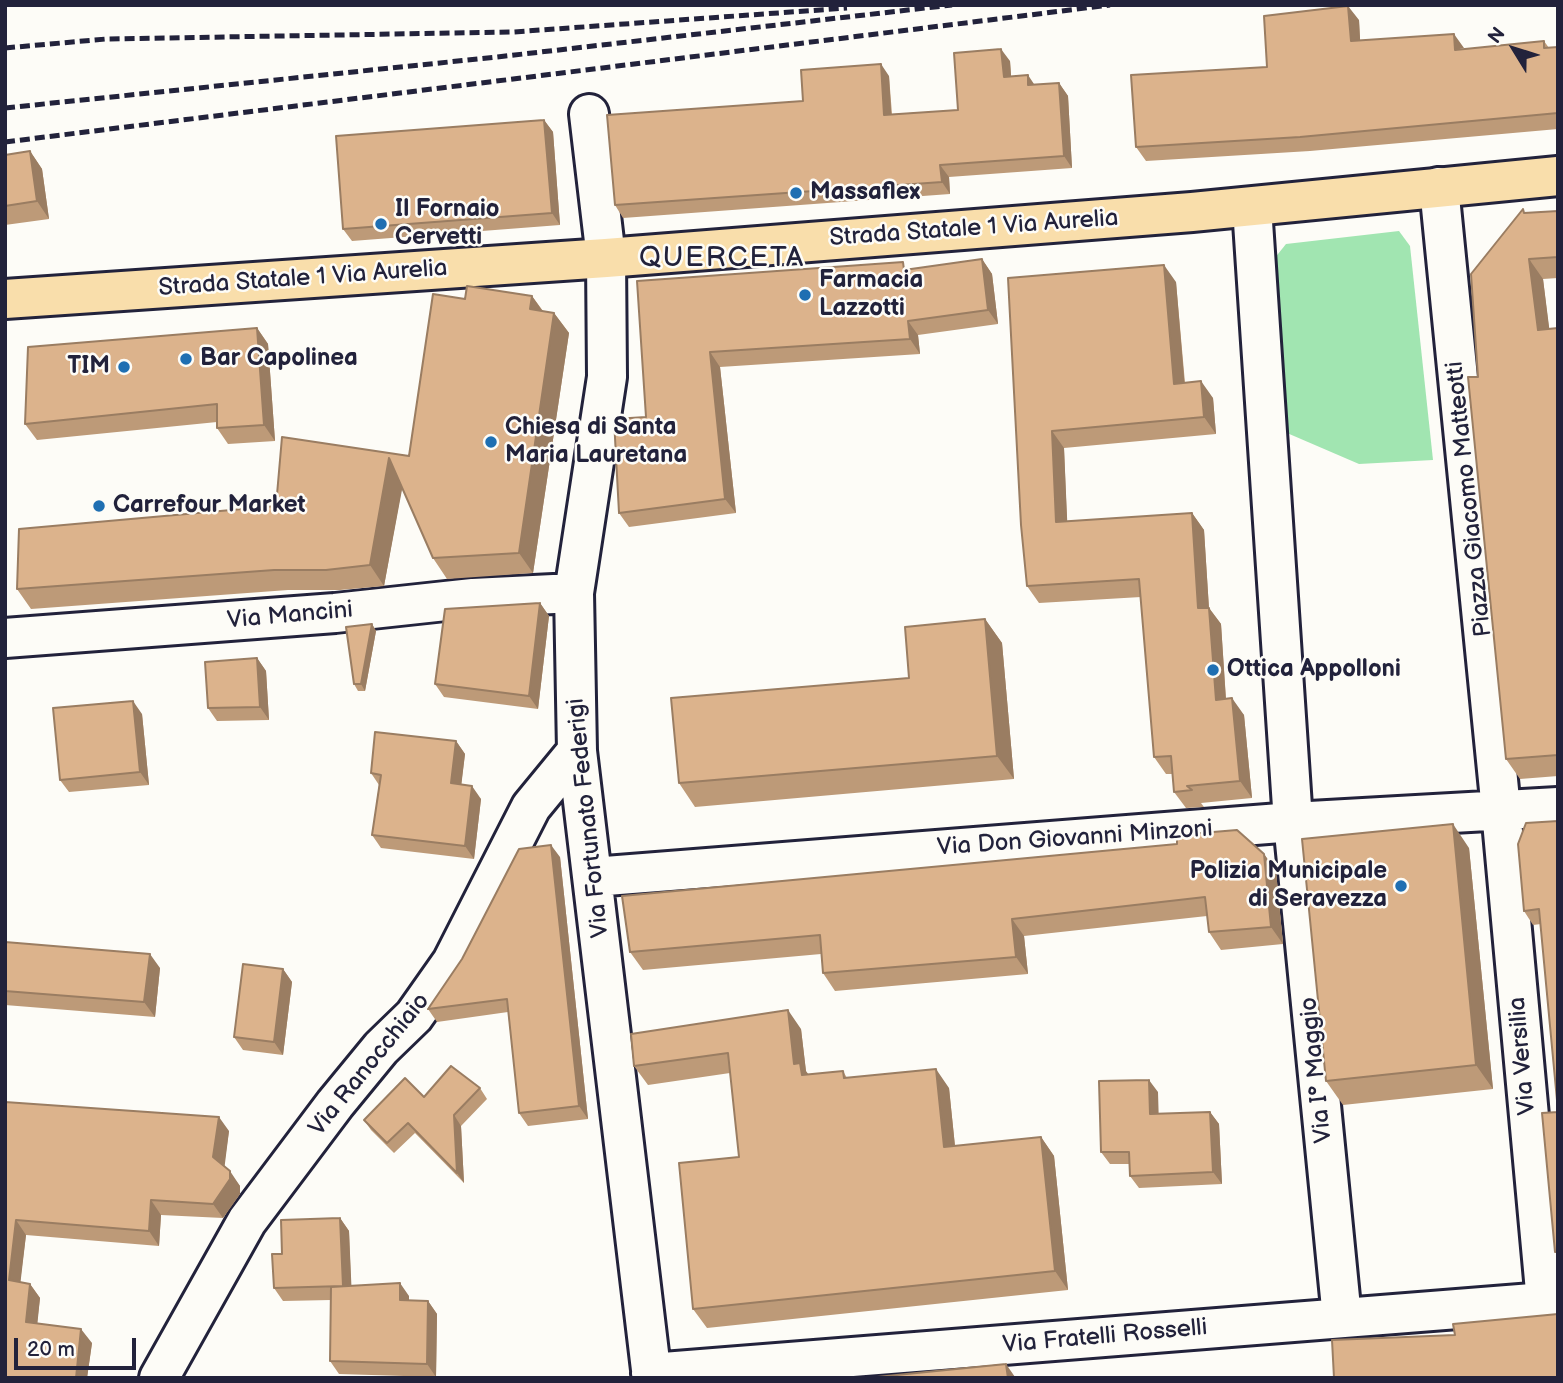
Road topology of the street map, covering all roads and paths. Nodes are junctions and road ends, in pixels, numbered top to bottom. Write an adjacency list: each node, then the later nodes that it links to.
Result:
1 (589, 114): 5 (street, Via Fortunato Federigi)
2 (1558, 176): 3 (main road, Strada Statale 1 Via Aurelia)
3 (1438, 187): 4 (main road, Strada Statale 1 Via Aurelia); 11 (street, Piazza Giacomo Matteotti)
4 (1252, 207): 5 (main road, Strada Statale 1 Via Aurelia); 12 (street)
5 (606, 258): 6 (main road, Strada Statale 1 Via Aurelia); 7 (street, Via Fortunato Federigi)
6 (5, 299)
7 (575, 593): 8 (street, Via Mancini); 9 (street, Via Fortunato Federigi)
8 (5, 638)
9 (577, 751): 13 (street, Via Fortunato Federigi); 17 (street, Via Ranocchiaio)
10 (1558, 807): 11 (street, Via Don Giovanni Minzoni)
11 (1501, 810): 12 (street, Via Don Giovanni Minzoni); 14 (street, Via Versilia)
12 (1293, 822): 13 (street, Via Don Giovanni Minzoni); 15 (street, Via I° Maggio)
13 (593, 877): 16 (street, Via Fortunato Federigi)
14 (1552, 1301): 15 (street, Via Fratelli Rosselli)
15 (1342, 1318): 16 (street, Via Fratelli Rosselli)
16 (652, 1376)
17 (159, 1378)

